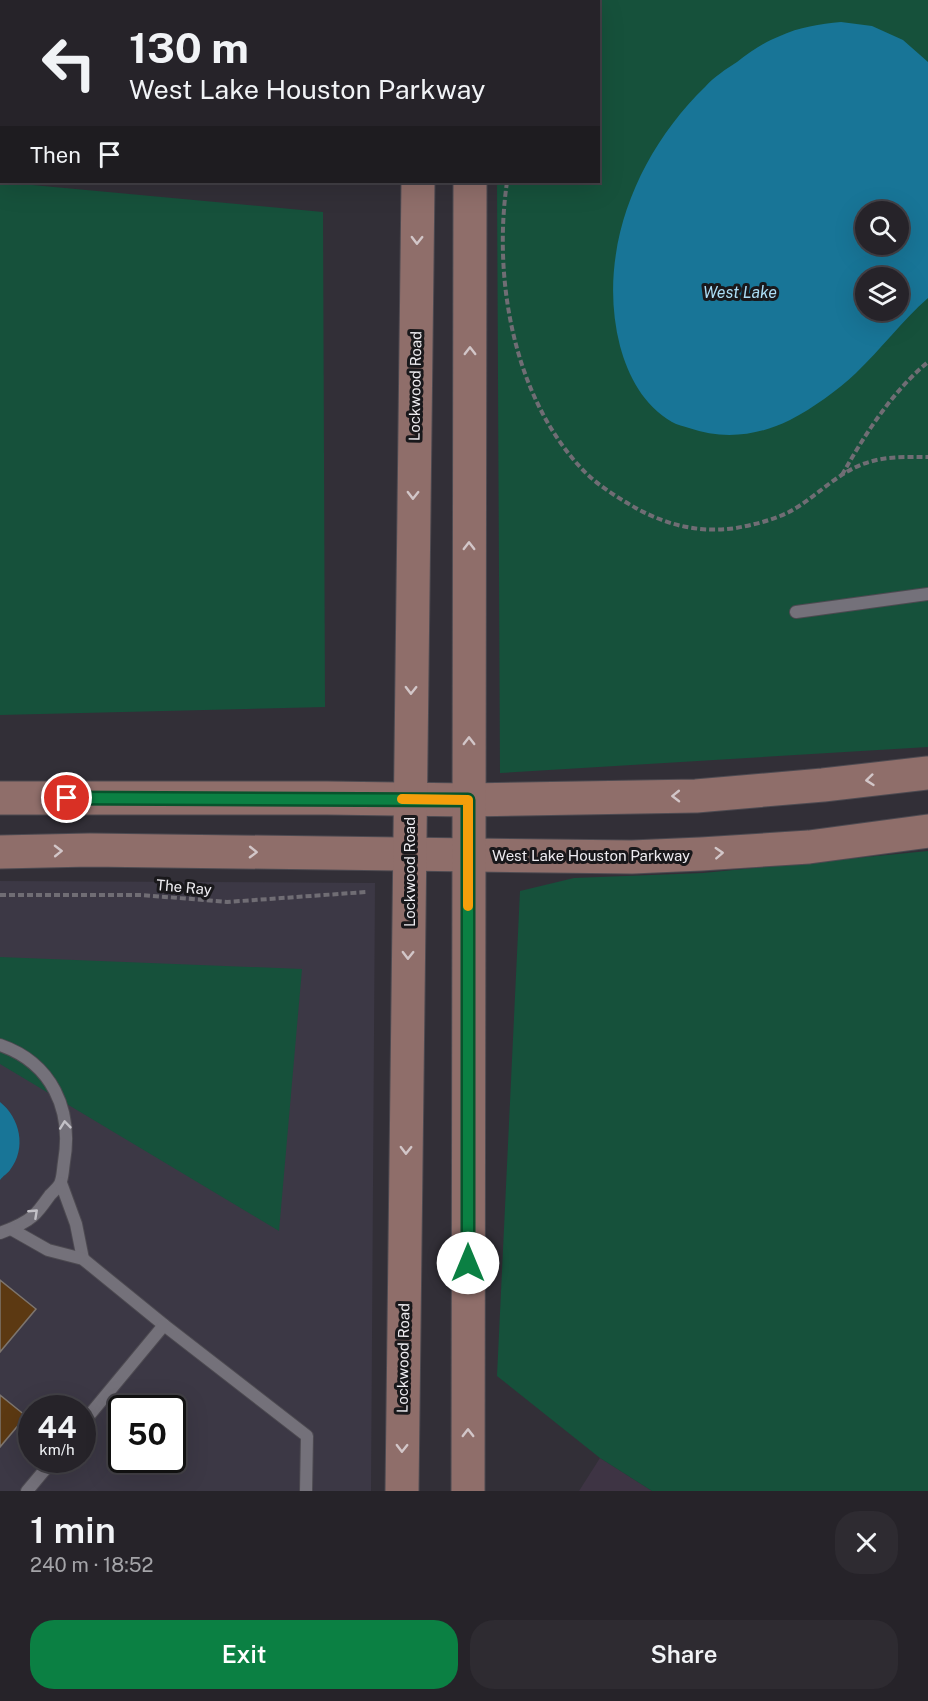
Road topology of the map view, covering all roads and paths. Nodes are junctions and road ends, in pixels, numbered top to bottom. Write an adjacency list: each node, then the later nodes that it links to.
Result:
1 (418, 183): 11 (main road, Lockwood Road, one-way to 11)
2 (470, 183): 12 (main road, one-way to 2)
3 (507, 183): 6 (path)
4 (928, 362): 6 (path)
5 (928, 457): 6 (path)
6 (841, 475)
7 (928, 594): 8 (lane)
8 (796, 612)
9 (928, 773): 12 (main road, one-way to 12)
10 (0, 798): 11 (main road)
11 (409, 799): 12 (main road); 15 (main road, Lockwood Road)
12 (468, 800): 16 (main road)
13 (928, 831): 16 (main road, West Lake Houston Parkway, one-way to 13)
14 (0, 852): 15 (main road, West Lake Houston Parkway, one-way to 15)
15 (409, 854): 16 (main road, West Lake Houston Parkway); 28 (main road, Lockwood Road, one-way to 28)
16 (468, 856): 29 (main road, one-way to 16)
17 (366, 892): 18 (path, The Ray)
18 (0, 895)
19 (0, 1045): 20 (lane, one-way to 19)
20 (61, 1182): 21 (lane, one-way to 20); 22 (lane)
21 (5, 1231): 22 (lane)
22 (83, 1259): 23 (lane)
23 (164, 1325): 24 (lane); 27 (lane)
24 (96, 1407)
25 (42, 1473): 26 (lane)
26 (27, 1491)
27 (306, 1491)
28 (402, 1491)
29 (468, 1491)

